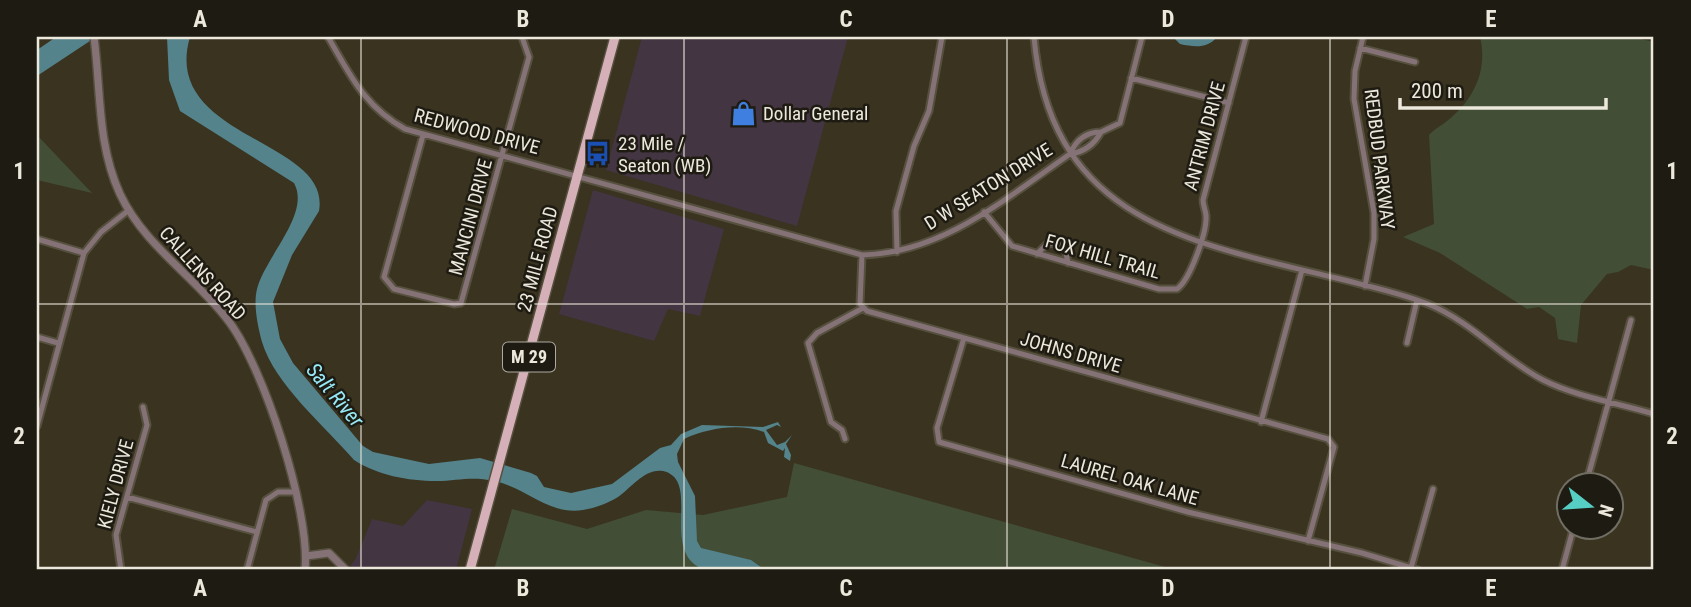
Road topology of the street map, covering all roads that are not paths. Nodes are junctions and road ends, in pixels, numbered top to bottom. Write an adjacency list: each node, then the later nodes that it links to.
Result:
1 (93, 37): 19 (street, CALLENS ROAD)
2 (328, 37): 15 (street, REDWOOD DRIVE)
3 (522, 37): 17 (street, MANCINI DRIVE)
4 (615, 37): 18 (main road, 23 MILE ROAD / M 29)
5 (942, 37): 23 (street)
6 (1034, 37): 16 (street)
7 (1142, 37): 12 (street)
8 (1246, 37): 13 (street, ANTRIM DRIVE)
9 (1363, 37): 10 (street, REDBUD PARKWAY)
10 (1360, 48): 11 (street); 29 (street, REDBUD PARKWAY)
11 (1415, 62)
12 (1131, 78): 13 (street); 14 (street)
13 (1229, 103): 22 (street, ANTRIM DRIVE)
14 (1101, 132): 16 (street); 16 (street)
15 (423, 135): 17 (street, REDWOOD DRIVE); 17 (street, MANCINI DRIVE)
16 (1070, 154): 20 (street, D W SEATON DRIVE); 22 (street, D W SEATON DRIVE)
17 (502, 156): 18 (street, REDWOOD DRIVE)
18 (577, 174): 26 (street, D W SEATON DRIVE); 56 (main road, 23 MILE ROAD / M 29)
19 (128, 210): 24 (street); 45 (street, CALLENS ROAD)
20 (984, 212): 23 (street, D W SEATON DRIVE); 25 (street, FOX HILL TRAIL)
21 (37, 239): 24 (street)
22 (1199, 243): 27 (street, FOX HILL TRAIL); 28 (street, D W SEATON DRIVE)
23 (897, 252): 26 (street, D W SEATON DRIVE)
24 (84, 253): 35 (street)
25 (1037, 254): 27 (street, FOX HILL TRAIL); 27 (street)
26 (862, 255): 31 (street)
27 (1068, 263)
28 (1303, 270): 29 (street, D W SEATON DRIVE); 40 (street)
29 (1365, 286): 30 (street, D W SEATON DRIVE)
30 (1417, 300): 36 (street); 37 (street, D W SEATON DRIVE)
31 (863, 308): 34 (street, JOHNS DRIVE); 42 (street)
32 (1631, 320): 37 (street)
33 (37, 337): 35 (street)
34 (964, 338): 40 (street, JOHNS DRIVE); 49 (street, LAUREL OAK LANE)
35 (58, 343): 41 (street)
36 (1407, 343)
37 (1609, 401): 39 (street, D W SEATON DRIVE); 43 (street)
38 (143, 407): 46 (street, KIELY DRIVE)
39 (1654, 414)
40 (1261, 422): 49 (street, JOHNS DRIVE)
41 (37, 426)
42 (845, 439)
43 (1590, 470)
44 (1433, 489): 51 (street)
45 (295, 492): 47 (street); 50 (street, CALLENS ROAD)
46 (127, 497): 47 (street); 52 (street, KIELY DRIVE)
47 (257, 532): 53 (street)
48 (1570, 540): 57 (street)
49 (1308, 541): 51 (street, LAUREL OAK LANE)
50 (306, 556): 54 (street, CALLENS ROAD); 55 (street)
51 (1415, 569)
52 (121, 570)
53 (247, 570)
54 (305, 570)
55 (346, 570)
56 (470, 570)
57 (1562, 570)

